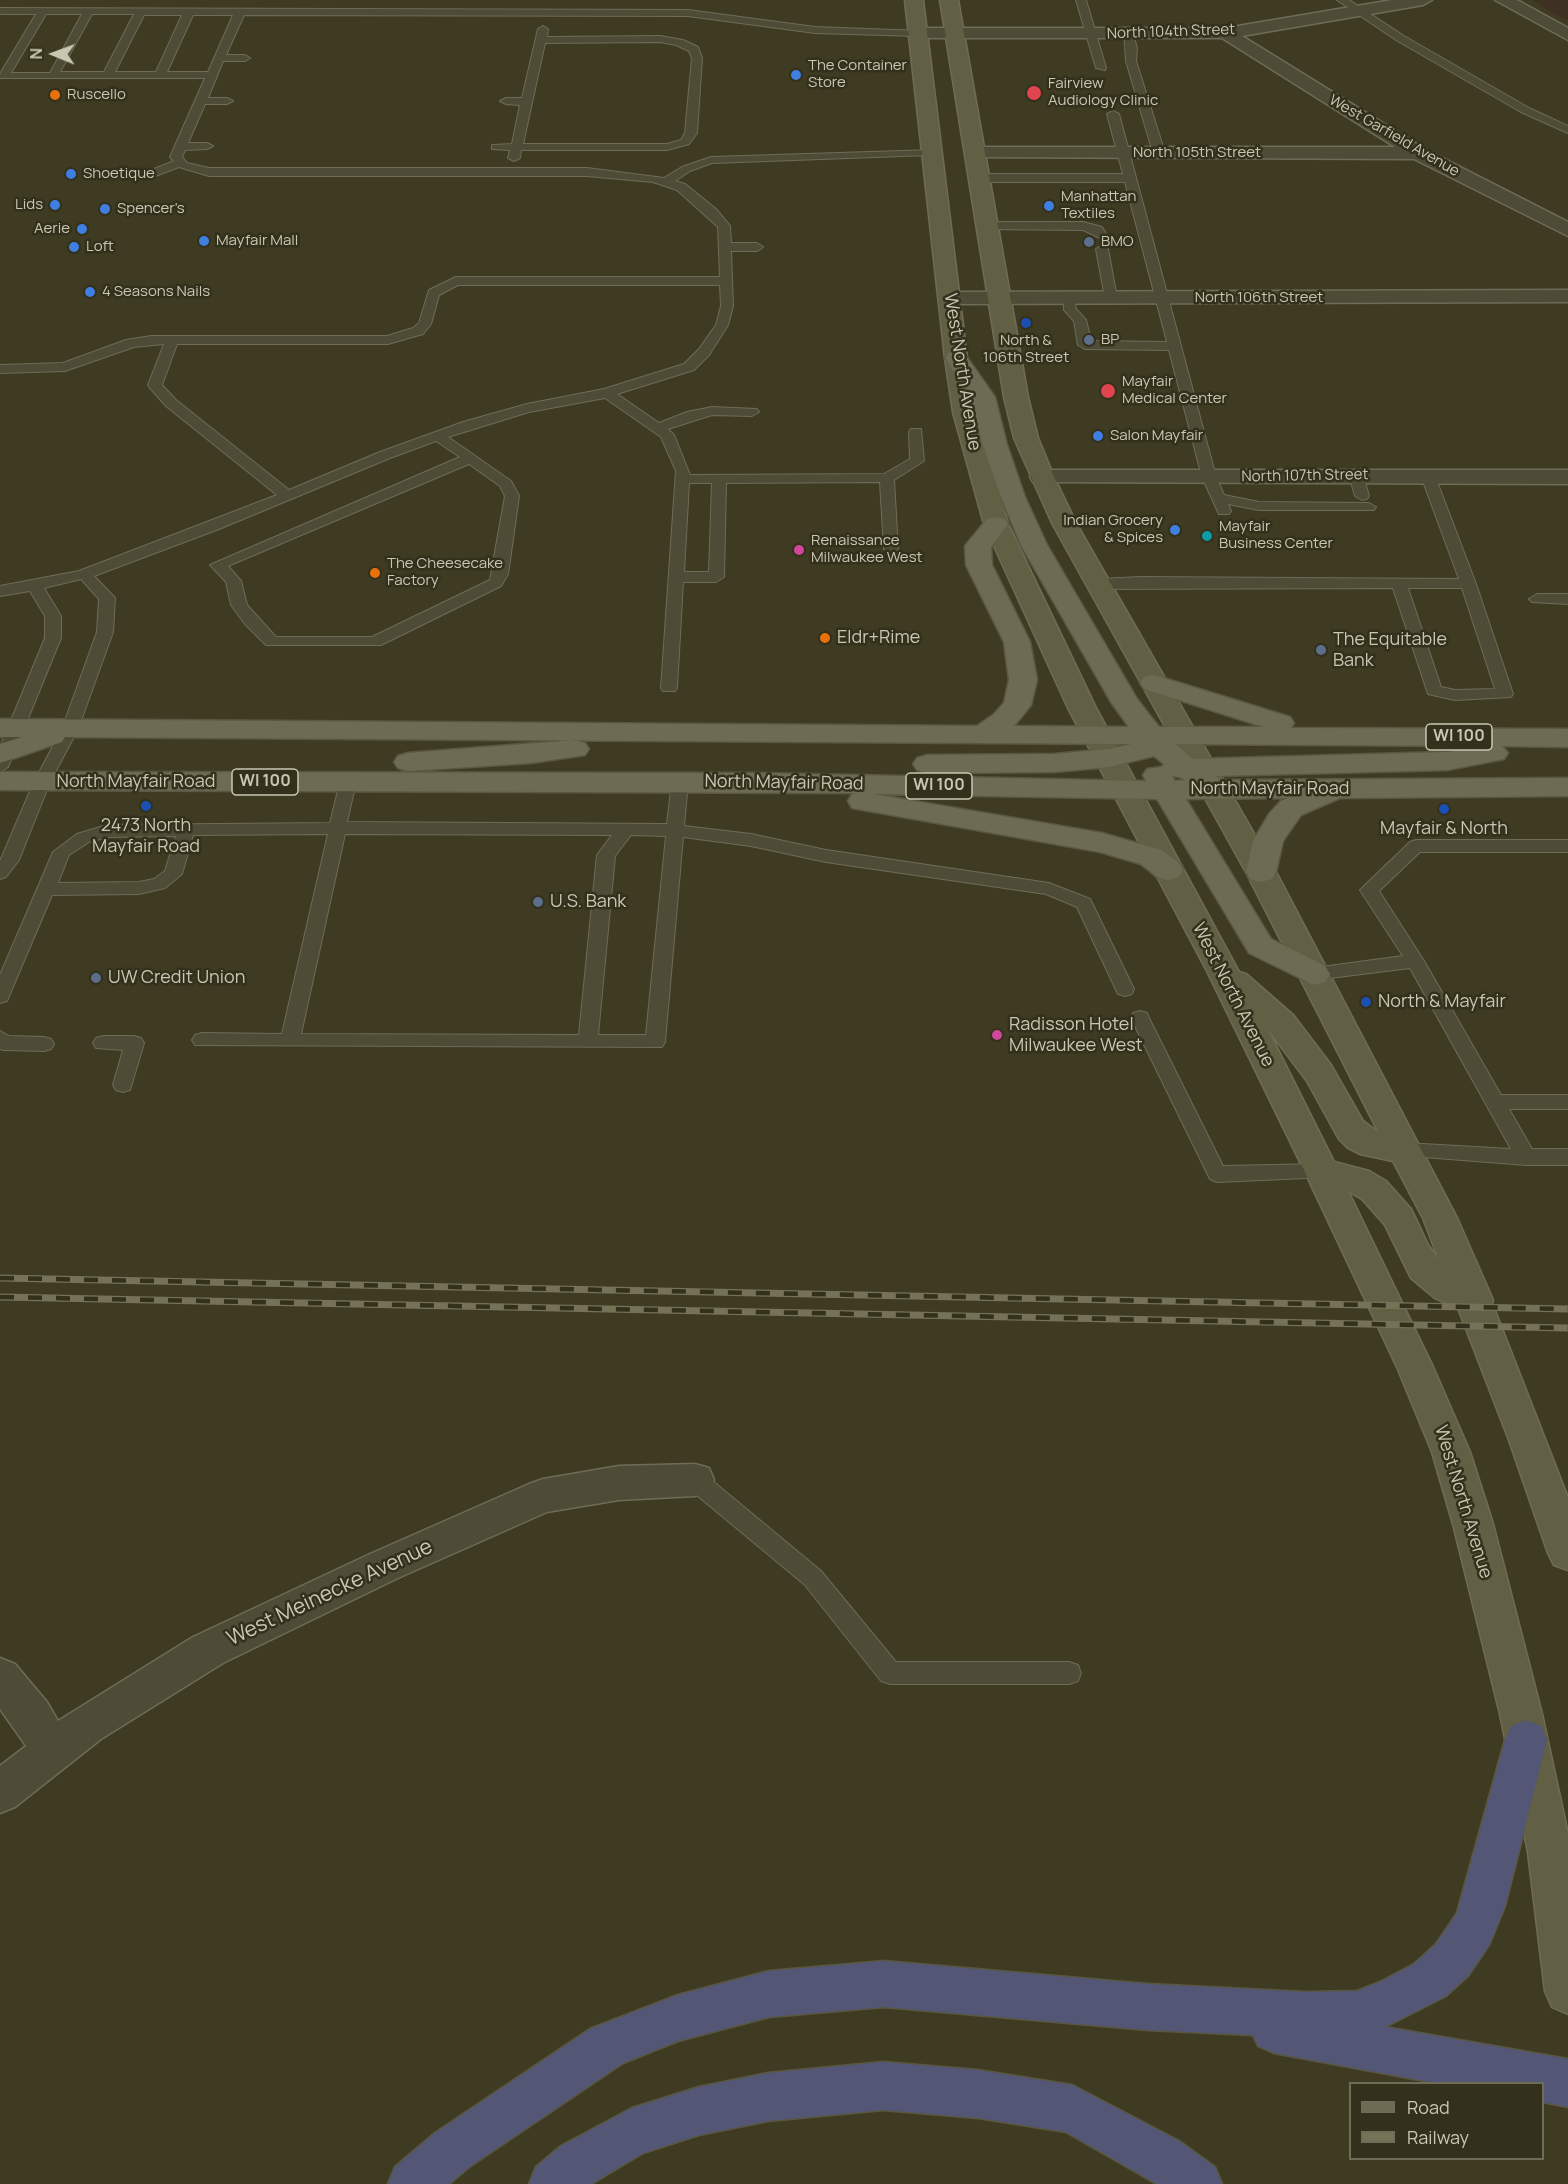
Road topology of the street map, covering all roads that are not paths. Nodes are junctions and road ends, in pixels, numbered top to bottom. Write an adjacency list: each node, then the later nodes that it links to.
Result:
1 (914, 0): 14 (main road, West North Avenue)
2 (949, 0): 15 (main road)
3 (1081, 0): 17 (lane)
4 (1423, 0): 6 (street, North 104th Street)
5 (1504, 0): 19 (street)
6 (1350, 5): 16 (street, North 104th Street); 34 (lane)
7 (0, 10): 8 (lane)
8 (43, 11): 9 (lane); 26 (lane)
9 (89, 11): 10 (lane); 26 (lane)
10 (141, 11): 11 (lane); 27 (lane)
11 (189, 11): 12 (lane); 24 (lane)
12 (240, 11): 13 (lane); 21 (lane)
13 (547, 12): 14 (lane); 20 (lane)
14 (917, 33): 15 (street, North 104th Street); 28 (main road, West North Avenue)
15 (954, 33): 17 (street, North 104th Street); 41 (main road)
16 (1226, 33): 18 (street, North 104th Street); 44 (street, West Garfield Avenue)
17 (1091, 34): 18 (street, North 104th Street); 23 (lane)
18 (1128, 34): 43 (lane)
19 (1568, 35)
20 (540, 39): 32 (lane); 38 (lane)
21 (220, 58): 22 (lane); 25 (lane)
22 (245, 58)
23 (1101, 68)
24 (160, 75): 25 (lane); 27 (lane)
25 (212, 75): 29 (lane)
26 (53, 76): 27 (lane)
27 (108, 76)
28 (922, 85): 39 (main road); 40 (main road, West North Avenue)
29 (200, 101): 30 (lane); 35 (lane)
30 (226, 101)
31 (506, 101): 32 (lane)
32 (526, 102): 38 (lane)
33 (1113, 114): 42 (lane)
34 (1568, 130)
35 (180, 147): 36 (lane); 45 (lane)
36 (207, 147)
37 (496, 147): 38 (lane)
38 (517, 147): 46 (lane)
39 (952, 150): 40 (main road); 41 (main road); 57 (main road)
40 (930, 152): 50 (lane); 60 (main road, West North Avenue)
41 (976, 153): 42 (street, North 105th Street); 48 (main road)
42 (1123, 153): 43 (street, North 105th Street); 49 (lane)
43 (1159, 153): 44 (street, North 105th Street)
44 (1418, 153): 52 (street, West Garfield Avenue)
45 (180, 163): 46 (lane); 47 (lane)
46 (511, 172): 50 (lane)
47 (146, 176)
48 (980, 178): 49 (lane); 51 (main road)
49 (1130, 178): 64 (lane)
50 (666, 182): 54 (lane)
51 (987, 226): 53 (lane); 57 (main road)
52 (1568, 230)
53 (1100, 234)
54 (725, 247): 55 (lane); 58 (lane)
55 (757, 247)
56 (1102, 249): 63 (lane)
57 (993, 263): 61 (main road)
58 (726, 281): 65 (lane); 69 (lane)
59 (1568, 296): 64 (street, North 106th Street)
60 (950, 298): 61 (street, North 106th Street); 67 (main road, West North Avenue)
61 (999, 298): 62 (street, North 106th Street); 76 (main road)
62 (1068, 298): 63 (street, North 106th Street); 66 (lane)
63 (1111, 298): 64 (street, North 106th Street)
64 (1161, 298): 66 (lane)
65 (172, 340): 68 (lane); 83 (lane)
66 (1174, 346): 82 (lane)
67 (956, 358): 84 (main road, West North Avenue); 105 (main road)
68 (0, 369)
69 (607, 393): 71 (lane); 73 (lane)
70 (753, 412): 71 (lane)
71 (658, 428): 80 (lane)
72 (916, 432): 78 (lane)
73 (438, 436): 74 (lane); 83 (lane)
74 (470, 458): 74 (lane)
75 (1428, 476): 77 (street, North 107th Street); 81 (street, North 107th Street); 90 (lane)
76 (1042, 477): 82 (street, North 107th Street); 89 (main road)
77 (1568, 477)
78 (887, 478): 79 (lane); 85 (lane)
79 (719, 479): 80 (lane); 87 (lane)
80 (682, 480): 87 (lane)
81 (1362, 493): 82 (street, North 107th Street); 82 (lane)
82 (1217, 495)
83 (288, 496): 86 (lane)
84 (996, 524): 100 (main road); 103 (main road, West North Avenue)
85 (891, 549)
86 (84, 574): 91 (lane); 97 (lane)
87 (675, 577): 96 (lane)
88 (1399, 583): 89 (lane); 90 (lane); 90 (lane)
89 (1099, 584): 95 (main road)
90 (1468, 584)
91 (34, 585): 92 (lane); 104 (lane)
92 (0, 591)
93 (1537, 599): 94 (lane)
94 (1568, 599)
95 (1154, 683): 99 (main road); 101 (main road)
96 (669, 688)
97 (70, 729): 98 (main road); 104 (main road); 106 (lane)
98 (705, 732): 100 (main road); 106 (main road)
99 (1184, 735): 101 (main road, WI 100); 105 (main road)
100 (980, 736): 103 (main road)
101 (1350, 737): 102 (main road, WI 100)
102 (1568, 739): 105 (main road)
103 (1103, 747): 105 (main road); 109 (main road); 112 (main road, West North Avenue)
104 (3, 756): 106 (main road, North Mayfair Road / WI 100)
105 (1170, 764): 111 (main road, North Mayfair Road / WI 100); 112 (main road, North Mayfair Road / WI 100); 119 (main road); 125 (main road)
106 (46, 773): 107 (main road, North Mayfair Road / WI 100); 120 (lane)
107 (348, 782): 108 (main road, North Mayfair Road / WI 100); 113 (lane)
108 (680, 782): 109 (main road, North Mayfair Road / WI 100); 116 (lane)
109 (753, 782): 112 (main road, North Mayfair Road / WI 100); 118 (main road)
110 (1568, 787): 111 (main road, North Mayfair Road / WI 100)
111 (1345, 789): 119 (main road)
112 (1125, 790): 118 (main road, West North Avenue)
113 (337, 828): 114 (lane); 115 (lane); 130 (lane)
114 (186, 830): 121 (lane); 121 (lane)
115 (626, 830): 116 (lane); 132 (lane)
116 (675, 830): 126 (lane); 132 (lane)
117 (1568, 846): 123 (lane)
118 (1168, 870): 124 (main road, West North Avenue)
119 (1261, 872): 125 (main road)
120 (0, 873)
121 (48, 889): 122 (lane)
122 (8, 961): 127 (lane)
123 (1415, 961): 125 (lane); 136 (lane)
124 (1222, 971): 138 (main road); 141 (main road, West North Avenue)
125 (1314, 974): 138 (main road)
126 (1125, 989)
127 (0, 996)
128 (1140, 1018): 141 (lane)
129 (0, 1038): 134 (lane)
130 (290, 1039): 131 (lane); 132 (lane)
131 (202, 1040)
132 (588, 1041)
133 (103, 1043): 135 (lane)
134 (44, 1044)
135 (123, 1085)
136 (1495, 1102): 137 (lane); 139 (lane)
137 (1568, 1102)
138 (1405, 1150): 139 (lane); 142 (main road)
139 (1526, 1157): 140 (lane)
140 (1568, 1157)
141 (1322, 1172): 142 (main road); 147 (main road, West North Avenue)
142 (1475, 1300): 144 (main road)
143 (695, 1480): 145 (lane); 148 (street, West Meinecke Avenue)
144 (1568, 1553)
145 (1069, 1672)
146 (0, 1677): 148 (street)
147 (1526, 1740): 150 (main road, West North Avenue); 151 (highway)
148 (51, 1750): 149 (street, West Meinecke Avenue)
149 (0, 1792)
150 (1568, 1991)
151 (1148, 2007): 152 (highway); 153 (highway)
152 (1568, 2083)
153 (412, 2184)
154 (553, 2184): 155 (highway)
155 (1198, 2184)

